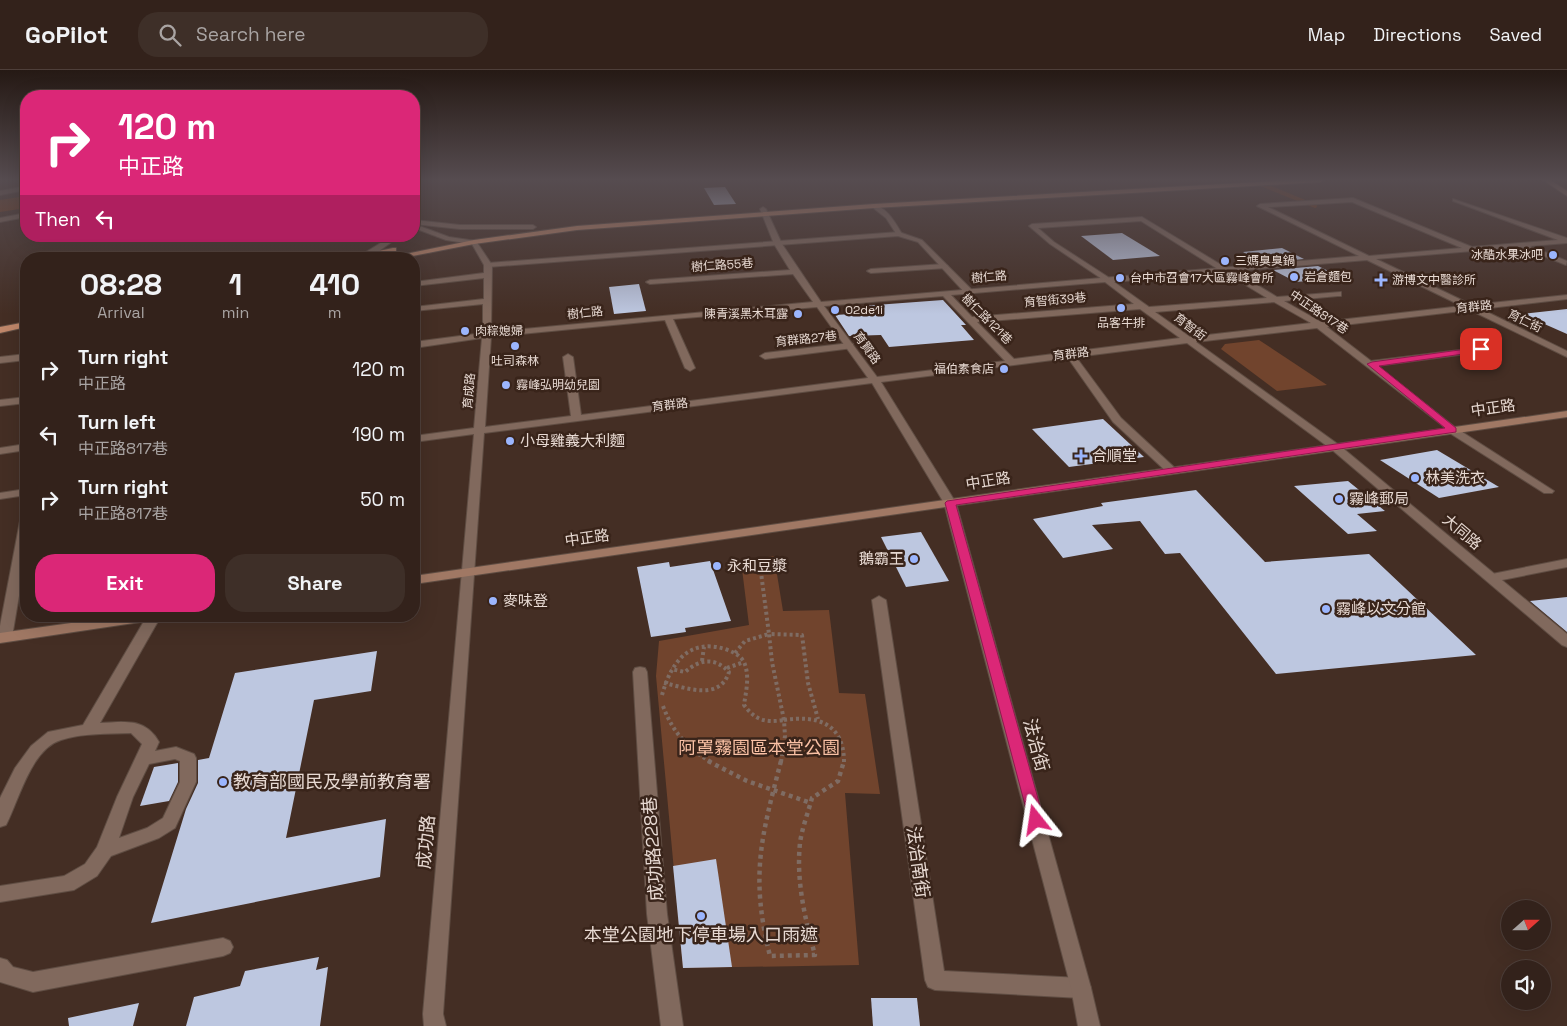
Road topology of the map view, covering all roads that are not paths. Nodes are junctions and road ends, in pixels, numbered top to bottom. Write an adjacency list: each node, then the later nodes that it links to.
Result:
1 (438, 225): 12 (street)
2 (569, 225): 12 (main road)
3 (617, 225): 18 (main road)
4 (770, 225): 19 (street, 育賢路)
5 (892, 225): 14 (street)
6 (1054, 225): 11 (street, 中正路817巷)
7 (1151, 225): 28 (street, 中正路817巷)
8 (1299, 225): 25 (street, 育仁街)
9 (1412, 225): 21 (street, 育仁街)
10 (1522, 225): 16 (street)
11 (1032, 226): 32 (street, 育智街)
12 (532, 227): 15 (main road)
13 (420, 228): 15 (street)
14 (898, 234): 19 (street); 27 (street)
15 (448, 239): 18 (street); 23 (main road)
16 (1567, 241): 20 (street, 樹仁路)
17 (388, 242): 22 (street)
18 (474, 242): 24 (main road); 29 (street)
19 (778, 244): 29 (street); 31 (street, 育賢路)
20 (1520, 245): 21 (street, 樹仁路); 26 (street)
21 (1472, 249): 25 (street, 樹仁路)
22 (372, 252)
23 (380, 252)
24 (420, 252)
25 (1366, 257): 28 (street, 樹仁路); 42 (street, 育仁街)
26 (1566, 263)
27 (944, 266): 30 (street); 35 (street)
28 (1224, 269): 32 (street, 樹仁路); 39 (street, 中正路817巷)
29 (488, 270): 34 (street); 40 (street, 育成路)
30 (871, 271)
31 (795, 272): 33 (street, 樹仁路55巷); 41 (street, 育賢路)
32 (1105, 279): 35 (street, 樹仁路); 44 (street, 育智街)
33 (650, 282)
34 (420, 283)
35 (969, 292): 36 (street, 樹仁路)
36 (945, 294): 41 (street, 樹仁路); 47 (street, 樹仁路121巷)
37 (1338, 294): 39 (street, 育智街39巷)
38 (1567, 297): 42 (street, 育群路)
39 (1277, 299): 44 (street, 育智街39巷); 49 (street, 中正路817巷)
40 (488, 300): 43 (street); 52 (street, 育成路)
41 (819, 305): 45 (street, 樹仁路); 55 (street, 育賢路)
42 (1470, 307): 49 (street, 育群路); 57 (street, 育仁街)
43 (420, 308)
44 (1144, 308): 47 (street, 育智街39巷); 53 (street, 育智街)
45 (668, 317): 52 (street, 樹仁路); 65 (street)
46 (20, 318): 48 (main road)
47 (970, 320): 63 (street, 樹仁路121巷)
48 (0, 322)
49 (1318, 324): 53 (street, 育群路); 64 (street, 中正路817巷)
50 (20, 326): 51 (main road)
51 (0, 330)
52 (487, 335): 54 (street, 樹仁路); 71 (street, 育成路)
53 (1187, 340): 58 (street, 育群路); 74 (street, 育智街)
54 (420, 343)
55 (850, 346): 59 (street, 育群路27巷); 66 (street, 育賢路)
56 (1481, 349): 64 (street)
57 (1567, 354)
58 (1070, 355): 63 (street, 育群路); 77 (street)
59 (765, 356)
60 (568, 357): 70 (street)
61 (20, 358): 62 (street)
62 (0, 360)
63 (1011, 362): 66 (street, 育群路)
64 (1372, 364): 72 (street, 中正路817巷)
65 (690, 368)
66 (874, 380): 70 (street, 育群路); 81 (street, 育賢路)
67 (20, 401): 68 (street)
68 (0, 403)
69 (1567, 414): 72 (street, 中正路)
70 (576, 416): 71 (street, 育群路)
71 (478, 429): 73 (street, 育群路); 84 (street, 育成路)
72 (1452, 430): 74 (street, 中正路); 78 (street, 中正路817巷)
73 (420, 438)
74 (1335, 447): 77 (street, 中正路); 85 (street, 大同路)
75 (20, 448): 76 (street)
76 (0, 451)
77 (1172, 471): 81 (street, 中正路)
78 (1548, 491)
79 (20, 493): 80 (street)
80 (0, 496)
81 (950, 503): 84 (street, 中正路); 100 (street, 法治街)
82 (20, 550): 90 (street)
83 (1567, 563): 85 (street)
84 (469, 572): 86 (street, 中正路); 101 (street, 成功路)
85 (1492, 578): 91 (street, 大同路)
86 (420, 579)
87 (879, 600): 100 (street, 法治南街)
88 (113, 622): 90 (street)
89 (151, 622): 93 (street)
90 (2, 638)
91 (1567, 642)
92 (640, 672): 102 (street, 成功路228巷)
93 (88, 730): 94 (street); 95 (street)
94 (143, 759): 96 (street); 96 (street)
95 (0, 820)
96 (105, 851): 97 (street)
97 (0, 894)
98 (223, 947): 99 (street)
99 (0, 967)
100 (1081, 988): 103 (street, 法治街)
101 (435, 1026)
102 (672, 1026)
103 (1088, 1026)

